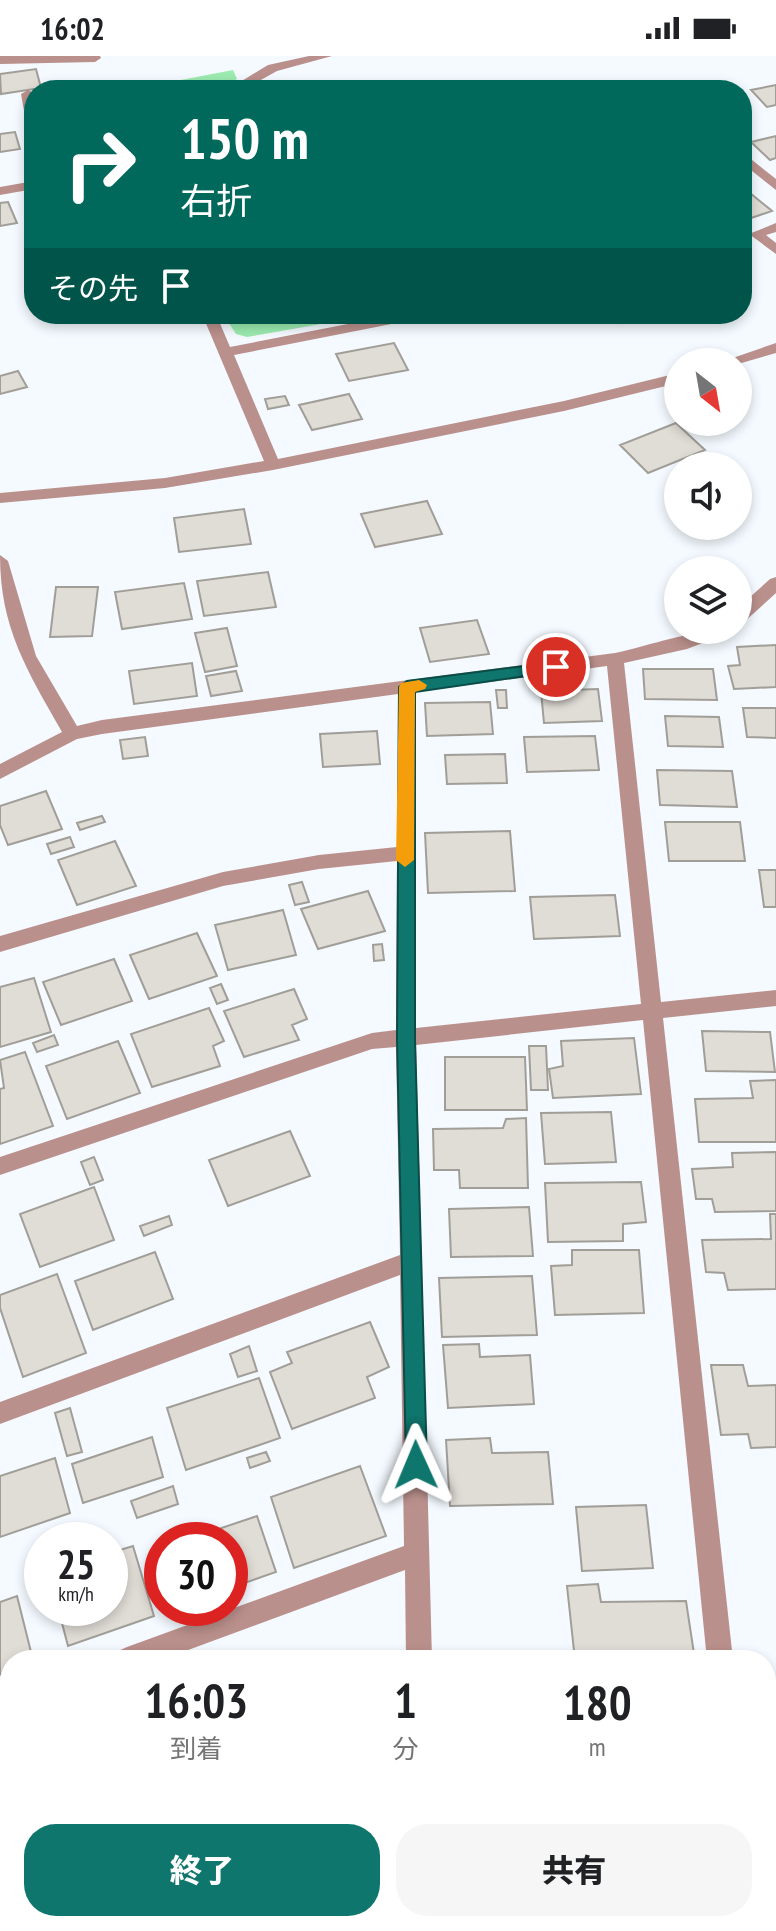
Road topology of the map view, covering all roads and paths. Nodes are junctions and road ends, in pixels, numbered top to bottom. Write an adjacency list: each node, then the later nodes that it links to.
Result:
1 (326, 56): 4 (street)
2 (95, 58): 3 (street)
3 (0, 60)
4 (252, 80)
5 (752, 165): 6 (street)
6 (776, 186)
7 (24, 187): 8 (street)
8 (0, 191)
9 (776, 227): 10 (street)
10 (752, 235)
11 (752, 238): 12 (street)
12 (776, 250)
13 (213, 324): 16 (street)
14 (370, 324): 16 (street)
15 (776, 348): 17 (street)
16 (226, 352): 19 (street)
17 (752, 355)
18 (664, 381): 19 (street)
19 (273, 465): 20 (street)
20 (0, 498)
21 (0, 561): 27 (street)
22 (776, 583): 23 (street)
23 (752, 605)
24 (682, 644): 25 (street)
25 (615, 659): 26 (street); 32 (street)
26 (407, 687): 27 (street); 29 (street)
27 (72, 734): 28 (street)
28 (0, 772)
29 (405, 853): 30 (street); 33 (street)
30 (0, 944)
31 (776, 998): 32 (street)
32 (654, 1012): 33 (street); 40 (street)
33 (406, 1039): 34 (street); 35 (street)
34 (0, 1166)
35 (413, 1260): 36 (street); 37 (street)
36 (0, 1413)
37 (418, 1553): 38 (street); 39 (street)
38 (154, 1650)
39 (419, 1650)
40 (719, 1650)

